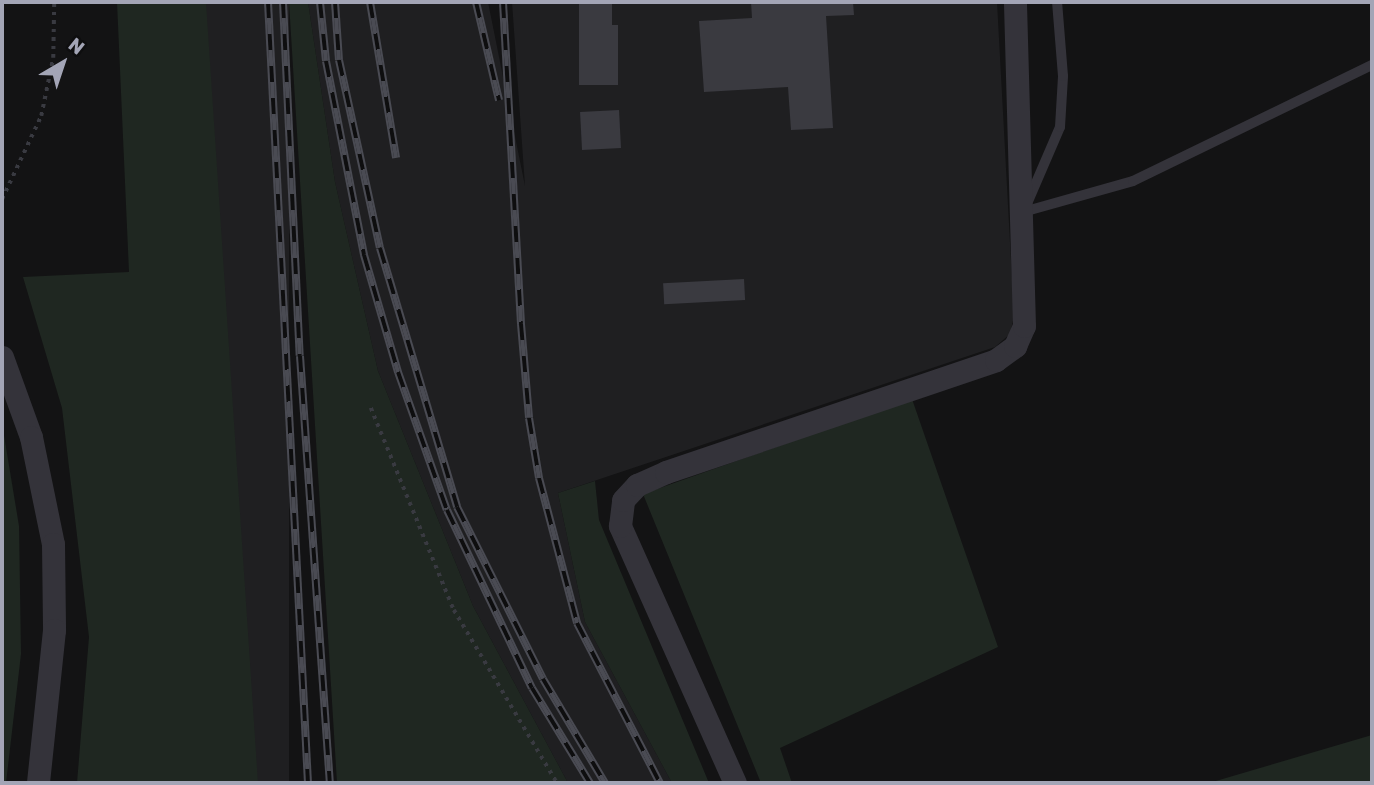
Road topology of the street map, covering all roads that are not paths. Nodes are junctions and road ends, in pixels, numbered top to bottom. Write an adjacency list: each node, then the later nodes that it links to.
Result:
1 (1014, 2): 4 (street)
2 (1057, 2): 4 (lane)
3 (1372, 65): 4 (lane)
4 (1023, 212): 7 (street)
5 (2, 357): 6 (street)
6 (38, 783)
7 (734, 783)

